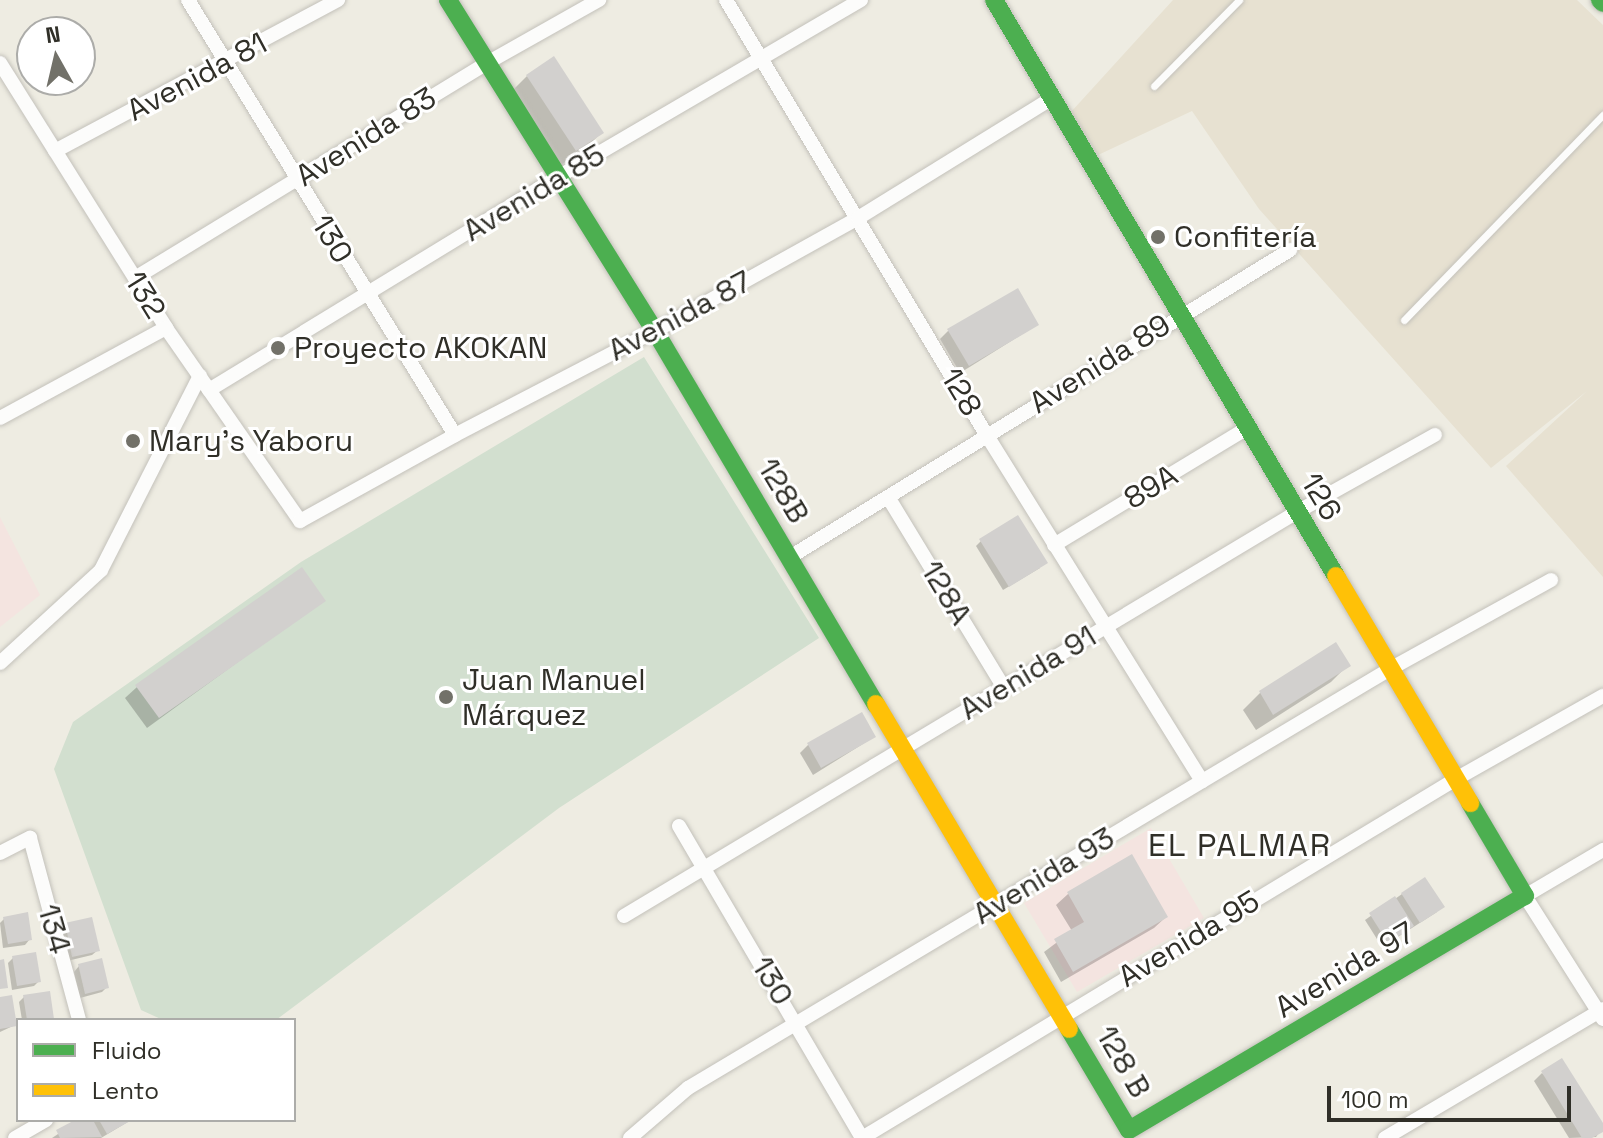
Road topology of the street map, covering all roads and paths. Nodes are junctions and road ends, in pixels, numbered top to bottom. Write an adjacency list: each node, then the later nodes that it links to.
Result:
1 (188, 0): 10 (street, 130)
2 (338, 0): 10 (street, Avenida 81)
3 (448, 0): 12 (street, 128B)
4 (599, 0): 12 (street, Avenida 83)
5 (726, 0): 9 (street, 128)
6 (861, 0): 9 (street, Avenida 85)
7 (994, 0): 14 (street, 126)
8 (1239, 0): 13 (lane)
9 (760, 61): 17 (street, Avenida 85); 19 (street, 128)
10 (227, 62): 16 (street, Avenida 81); 18 (street, 130)
11 (0, 63): 16 (street, 132)
12 (487, 63): 17 (street, 128B); 18 (street, Avenida 83)
13 (1154, 86)
14 (1052, 98): 19 (street, Avenida 87); 23 (street, 126)
15 (1603, 115): 24 (lane)
16 (55, 151): 21 (street, 132)
17 (558, 177): 22 (street, Avenida 85); 26 (street, 128B)
18 (298, 180): 21 (street, Avenida 83); 22 (street, 130)
19 (858, 218): 26 (street, Avenida 87); 31 (street, 128)
20 (1290, 250): 23 (street, Avenida 89)
21 (135, 278): 25 (street, 132)
22 (366, 295): 28 (street, Avenida 85); 32 (street, 130)
23 (1180, 314): 30 (street, 126); 31 (street, Avenida 89)
24 (1404, 320)
25 (166, 328): 27 (street, 132); 29 (street)
26 (655, 331): 32 (street, Avenida 87); 38 (street, 128B)
27 (200, 376): 28 (street, 132); 41 (street)
28 (209, 390): 36 (street, 132)
29 (0, 418)
30 (1247, 428): 35 (street, 126); 37 (street, 89A)
31 (986, 434): 34 (street, Avenida 89); 37 (street, 128)
32 (455, 435): 36 (street, Avenida 87)
33 (1435, 435): 35 (street, Avenida 91)
34 (888, 497): 38 (street, Avenida 89); 43 (street, 128A)
35 (1297, 512): 40 (street, Avenida 91); 42 (street, 126)
36 (300, 521)
37 (1054, 545): 40 (street, 128)
38 (790, 557): 45 (street, 128B)
39 (1551, 580): 42 (street, Avenida 93)
40 (1105, 627): 43 (street, Avenida 91); 47 (street, 128)
41 (0, 663)
42 (1390, 669): 46 (street, 126); 47 (street, Avenida 93)
43 (1004, 688): 45 (street, Avenida 91)
44 (1603, 696): 46 (street, Avenida 95)
45 (903, 748): 51 (street, Avenida 91); 53 (street, 128B)
46 (1456, 779): 52 (street, 126); 56 (street, Avenida 95)
47 (1202, 781): 53 (street, Avenida 93)
48 (679, 826): 51 (street, 130)
49 (1603, 850): 52 (street, Avenida 97)
50 (0, 853): 57 (street, 134)
51 (705, 868): 54 (street, Avenida 91); 58 (street, 130)
52 (1525, 896): 55 (street, 126); 60 (street, Avenida 97)
53 (998, 904): 56 (street, 128B); 58 (street, Avenida 93)
54 (624, 916)
55 (1601, 1013): 64 (street)
56 (1063, 1014): 60 (street, 128 B); 63 (street, Avenida 95)
57 (78, 1018)
58 (797, 1023): 62 (street, Avenida 93); 63 (street, 130)
59 (43, 1122): 61 (street)
60 (1127, 1135)
61 (15, 1138)
62 (630, 1138)
63 (862, 1138)
64 (1385, 1138)

